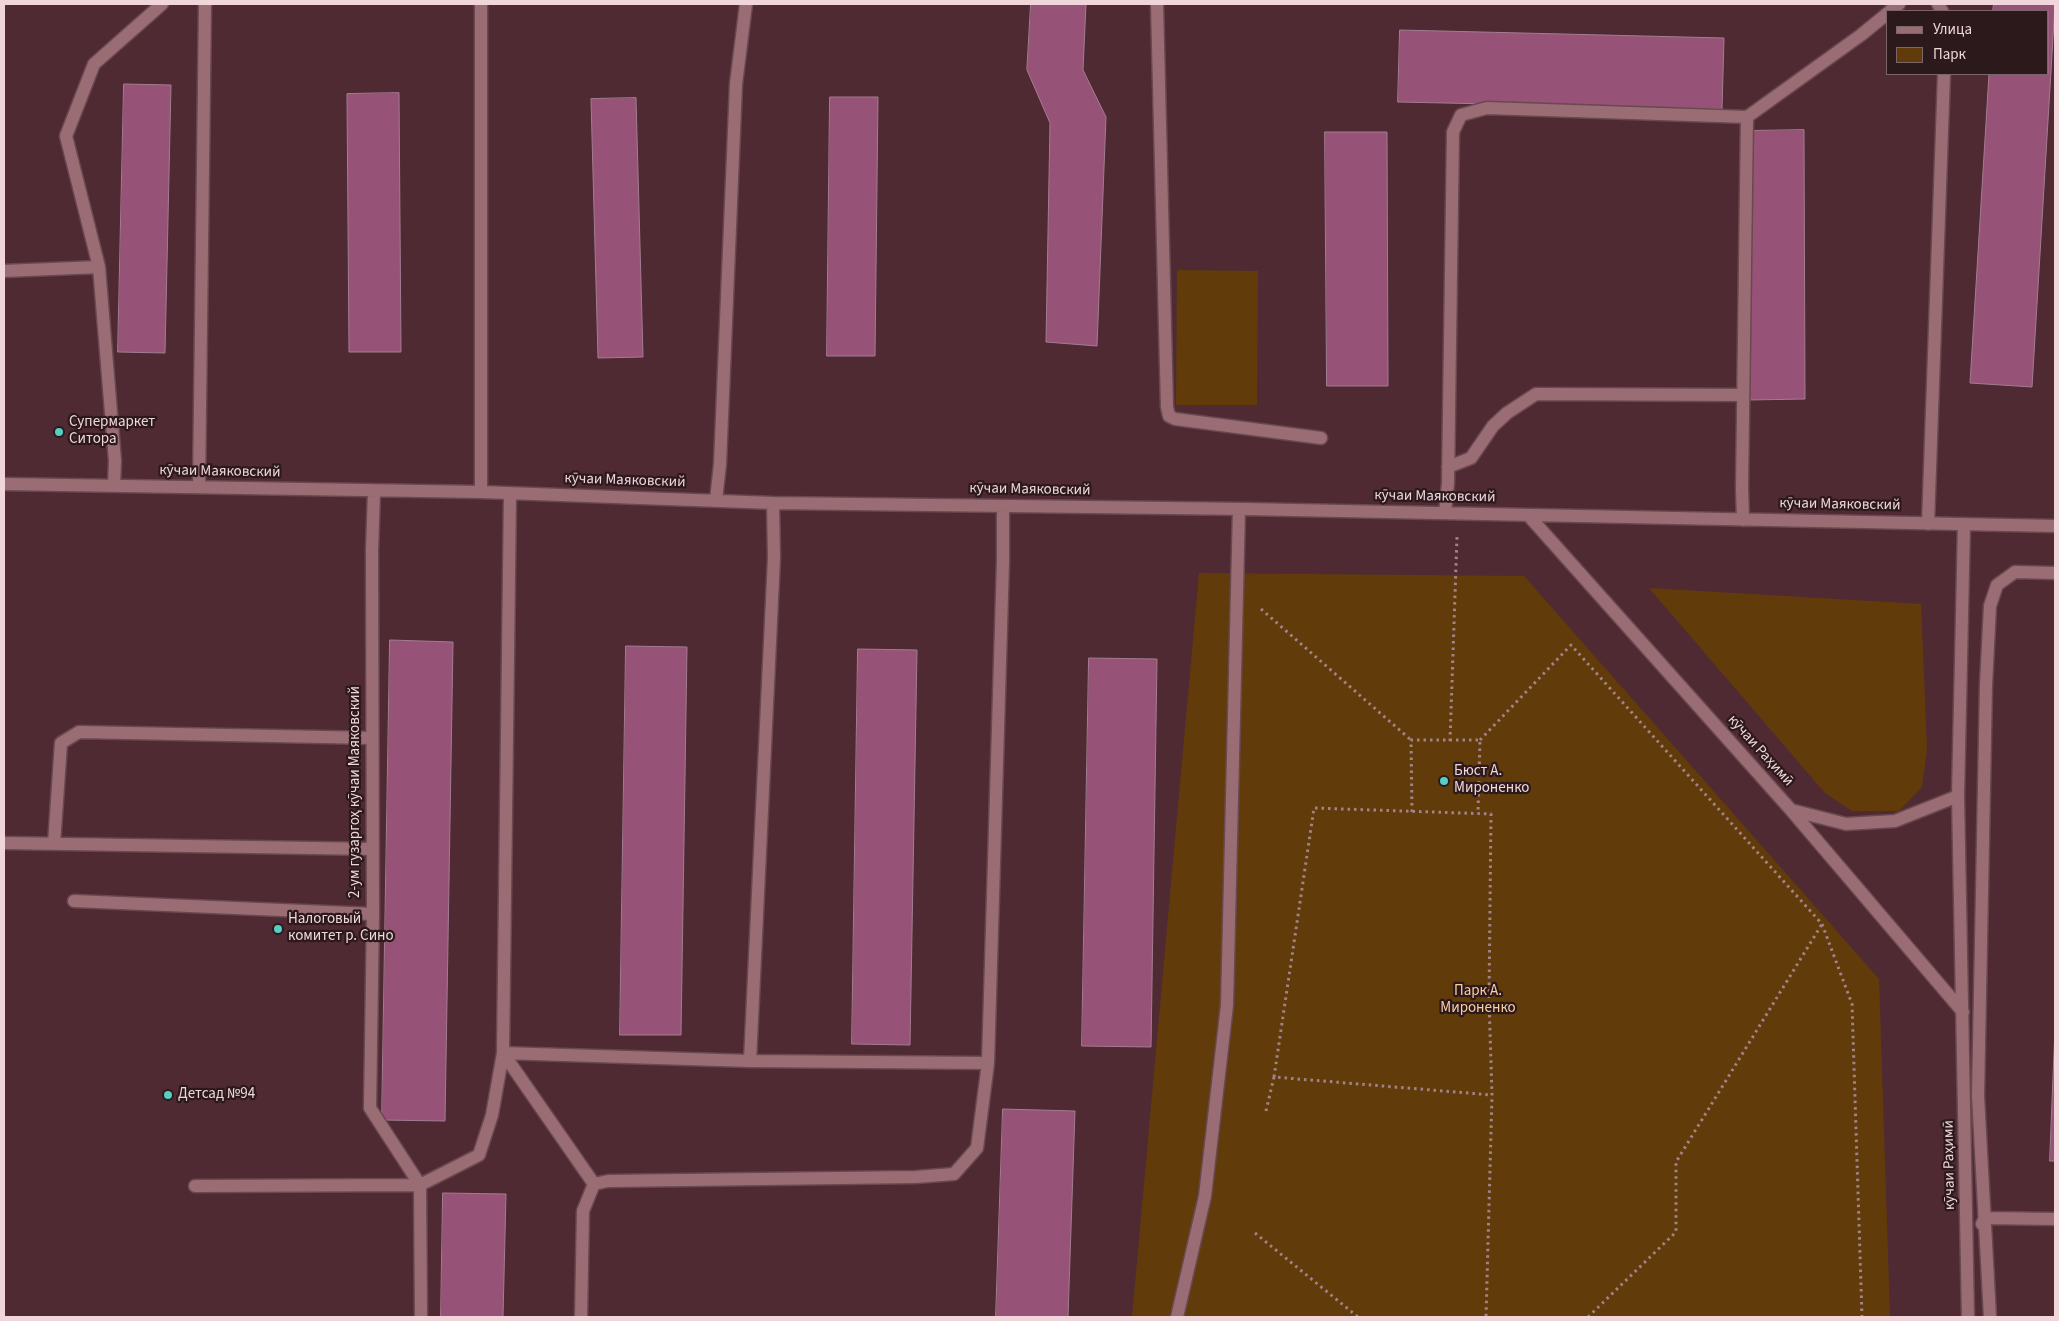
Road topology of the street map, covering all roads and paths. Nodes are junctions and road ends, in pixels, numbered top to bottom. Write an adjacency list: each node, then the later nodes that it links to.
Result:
1 (162, 4): 9 (street)
2 (205, 4): 16 (street)
3 (481, 4): 18 (street)
4 (746, 4): 20 (street)
5 (1157, 4): 12 (street)
6 (1886, 14): 8 (street)
7 (1944, 75): 27 (street)
8 (1747, 117): 11 (street); 13 (street)
9 (99, 267): 10 (street); 15 (street)
10 (4, 271)
11 (1743, 394): 13 (street); 26 (street)
12 (1321, 438)
13 (1448, 466): 24 (street)
14 (4, 484): 15 (street, кӯчаи Маяковский)
15 (114, 486): 16 (street, кӯчаи Маяковский)
16 (199, 487): 17 (street, кӯчаи Маяковский)
17 (374, 491): 18 (street, кӯчаи Маяковский); 32 (street, 2-ум гузаргоҳ кӯчаи Маяковский)
18 (480, 492): 19 (street, кӯчаи Маяковский)
19 (510, 494): 20 (street, кӯчаи Маяковский); 47 (street)
20 (716, 500): 21 (street, кӯчаи Маяковский)
21 (773, 503): 22 (street, кӯчаи Маяковский); 48 (street)
22 (1003, 506): 23 (street, кӯчаи Маяковский); 49 (street)
23 (1239, 509): 24 (street, кӯчаи Маяковский); 62 (street)
24 (1452, 514): 25 (street, кӯчаи Маяковский); 35 (path)
25 (1528, 515): 26 (street, кӯчаи Маяковский); 37 (street, кӯчаи Раҳимӣ)
26 (1743, 520): 27 (street, кӯчаи Маяковский)
27 (1928, 524): 28 (street, кӯчаи Маяковский)
28 (1964, 524): 29 (street, кӯчаи Маяковский); 36 (street, кӯчаи Раҳимӣ)
29 (2055, 526)
30 (2055, 573): 56 (street)
31 (1260, 608): 33 (path)
32 (372, 738): 41 (street); 42 (street, 2-ум гузаргоҳ кӯчаи Маяковский)
33 (1411, 740): 35 (path); 38 (path)
34 (1480, 740): 35 (path); 39 (path); 45 (path)
35 (1450, 742)
36 (1958, 796): 37 (street); 46 (street, кӯчаи Раҳимӣ)
37 (1791, 810): 46 (street, кӯчаи Раҳимӣ)
38 (1412, 812): 39 (path); 50 (path)
39 (1478, 813): 51 (path)
40 (4, 843): 41 (street)
41 (54, 844): 42 (street)
42 (373, 849): 44 (street, 2-ум гузаргоҳ кӯчаи Маяковский)
43 (74, 901): 44 (street)
44 (373, 914): 55 (street, 2-ум гузаргоҳ кӯчаи Маяковский)
45 (1822, 924): 65 (path); 66 (path)
46 (1963, 1012): 59 (street, кӯчаи Раҳимӣ)
47 (503, 1053): 48 (street); 53 (street); 55 (street)
48 (750, 1061): 49 (street)
49 (988, 1063): 53 (street)
50 (1274, 1077): 51 (path); 52 (path)
51 (1492, 1095): 64 (path)
52 (1266, 1111)
53 (594, 1184): 61 (street)
54 (194, 1186): 55 (street)
55 (420, 1186): 60 (street)
56 (1985, 1218): 57 (street); 59 (street); 68 (street)
57 (2055, 1219)
58 (1255, 1233): 63 (path)
59 (1968, 1248): 67 (street, кӯчаи Раҳимӣ)
60 (421, 1317)
61 (581, 1317)
62 (1177, 1317)
63 (1358, 1317)
64 (1486, 1317)
65 (1588, 1317)
66 (1862, 1317)
67 (1968, 1317)
68 (1990, 1317)

